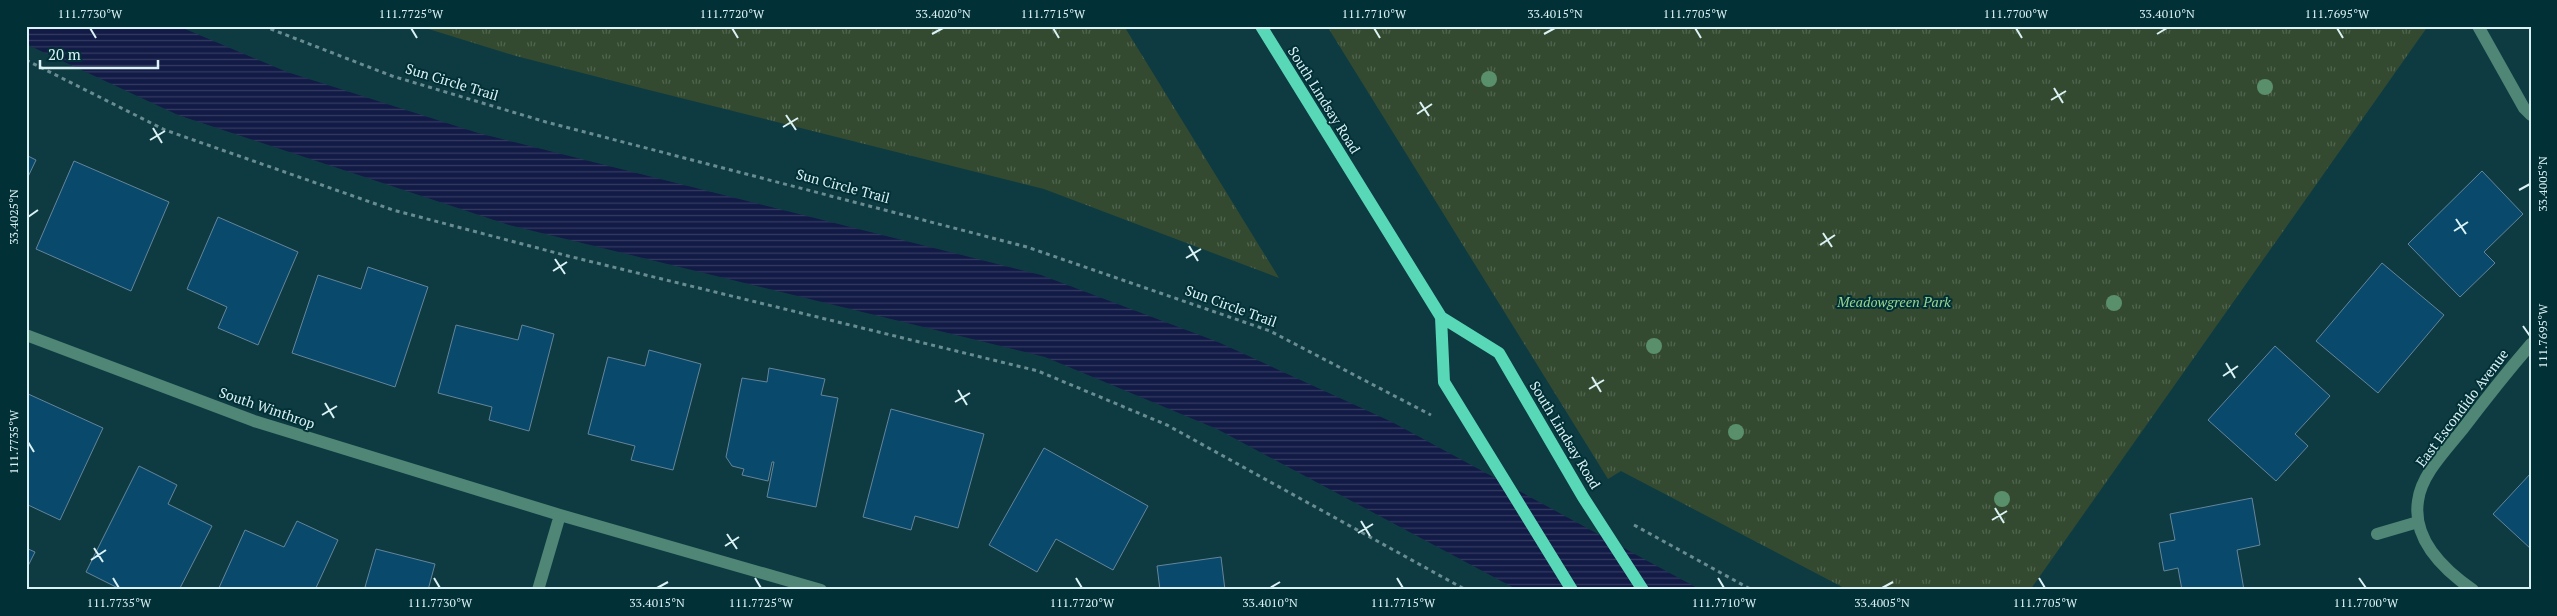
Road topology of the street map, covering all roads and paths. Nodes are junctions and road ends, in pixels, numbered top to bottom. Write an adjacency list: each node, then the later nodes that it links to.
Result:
1 (263, 26): 9 (path, Sun Circle Trail)
2 (1261, 26): 6 (main road, South Lindsay Road)
3 (2478, 26): 5 (street)
4 (26, 60): 16 (path)
5 (2531, 115)
6 (1441, 317): 17 (main road, South Lindsay Road); 18 (main road, South Lindsay Road)
7 (26, 335): 10 (street, South Winthrop)
8 (2531, 344): 11 (street, East Escondido Avenue)
9 (1405, 401)
10 (560, 515): 14 (street); 15 (street, South Winthrop)
11 (2418, 522): 12 (street); 20 (street)
12 (2377, 534)
13 (1670, 545): 19 (path)
14 (538, 590)
15 (821, 590)
16 (1466, 590)
17 (1572, 590)
18 (1642, 590)
19 (1752, 590)
20 (2473, 590)

